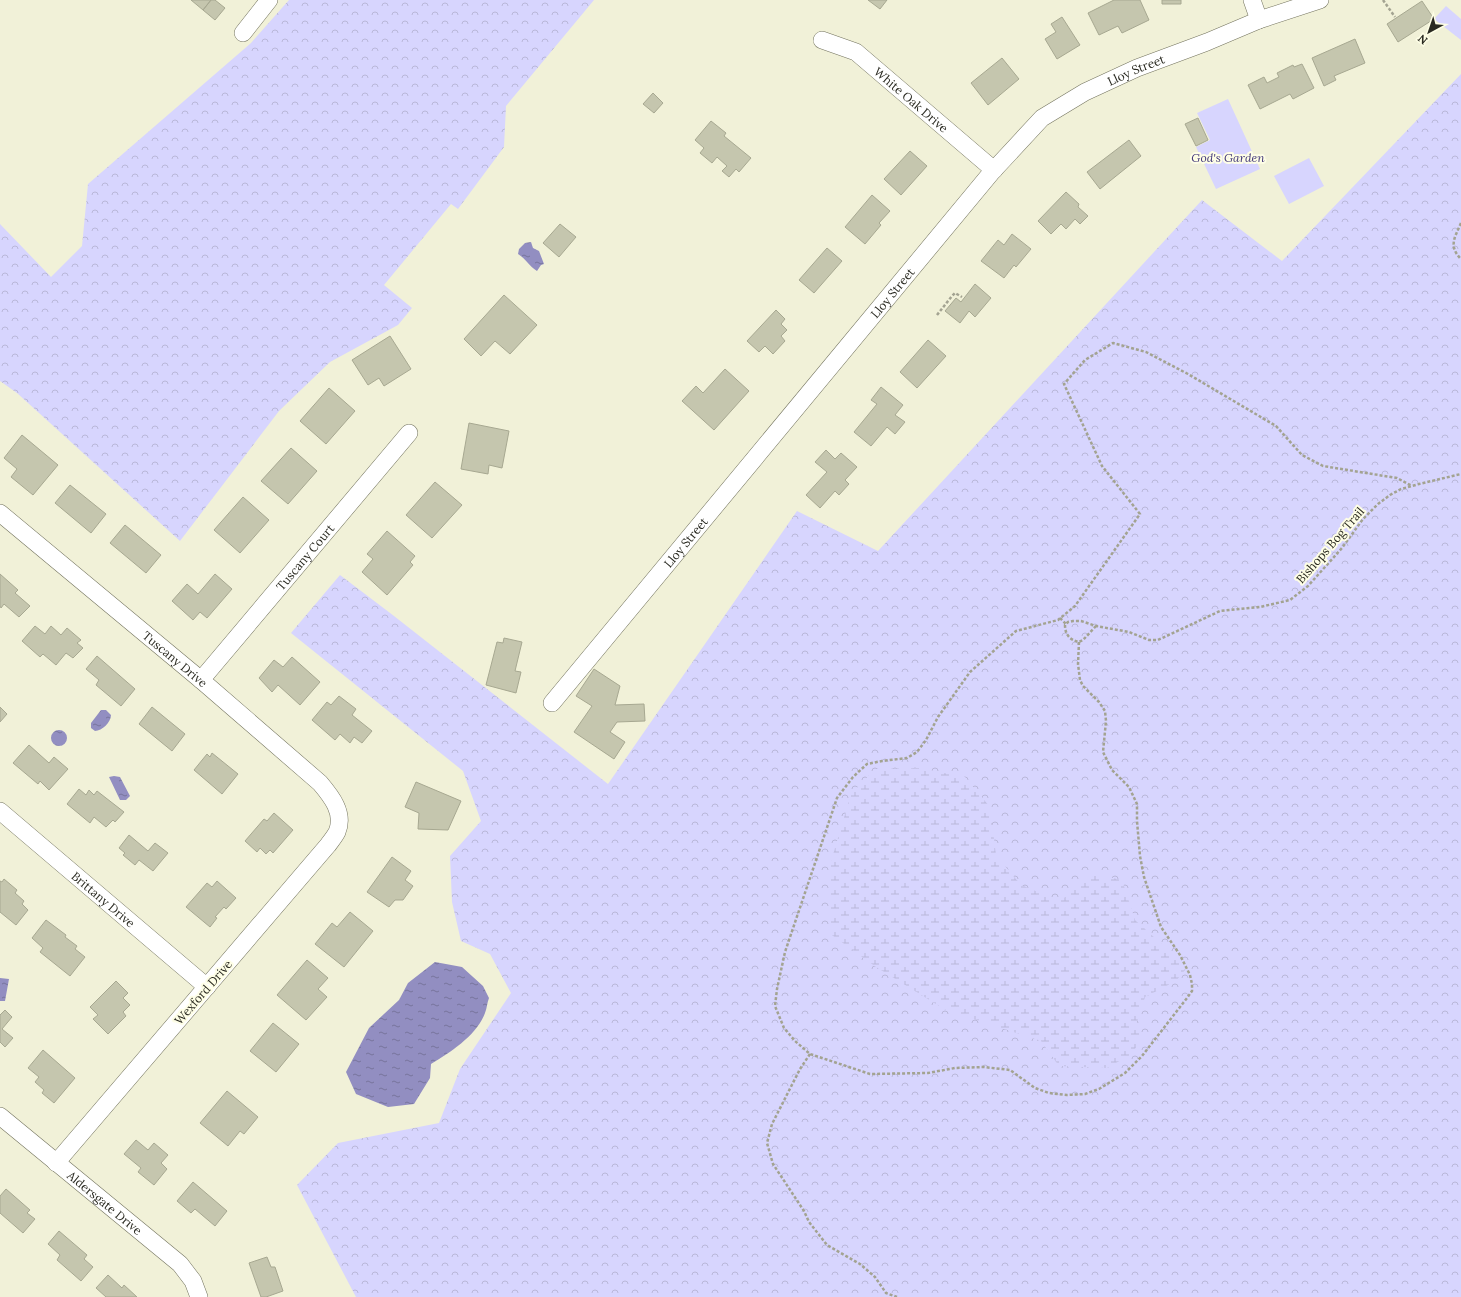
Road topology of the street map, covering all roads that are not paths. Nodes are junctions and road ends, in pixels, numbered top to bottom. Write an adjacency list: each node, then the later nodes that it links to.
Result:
1 (269, 0): 5 (street)
2 (1252, 0): 4 (street)
3 (1320, 0): 4 (street, Lloy Street)
4 (1259, 20): 7 (street, Lloy Street)
5 (243, 33)
6 (822, 40): 7 (street, White Oak Drive)
7 (994, 170): 11 (street, Lloy Street)
8 (409, 433): 10 (street, Tuscany Court)
9 (0, 513): 10 (street, Tuscany Drive)
10 (201, 680): 13 (street, Tuscany Drive)
11 (552, 703)
12 (0, 811): 14 (street, Brittany Drive)
13 (339, 815): 14 (street, Wexford Drive)
14 (207, 987): 16 (street, Wexford Drive)
15 (0, 1116): 16 (street, Aldersgate Drive)
16 (56, 1163): 17 (street, Aldersgate Drive)
17 (199, 1297)

